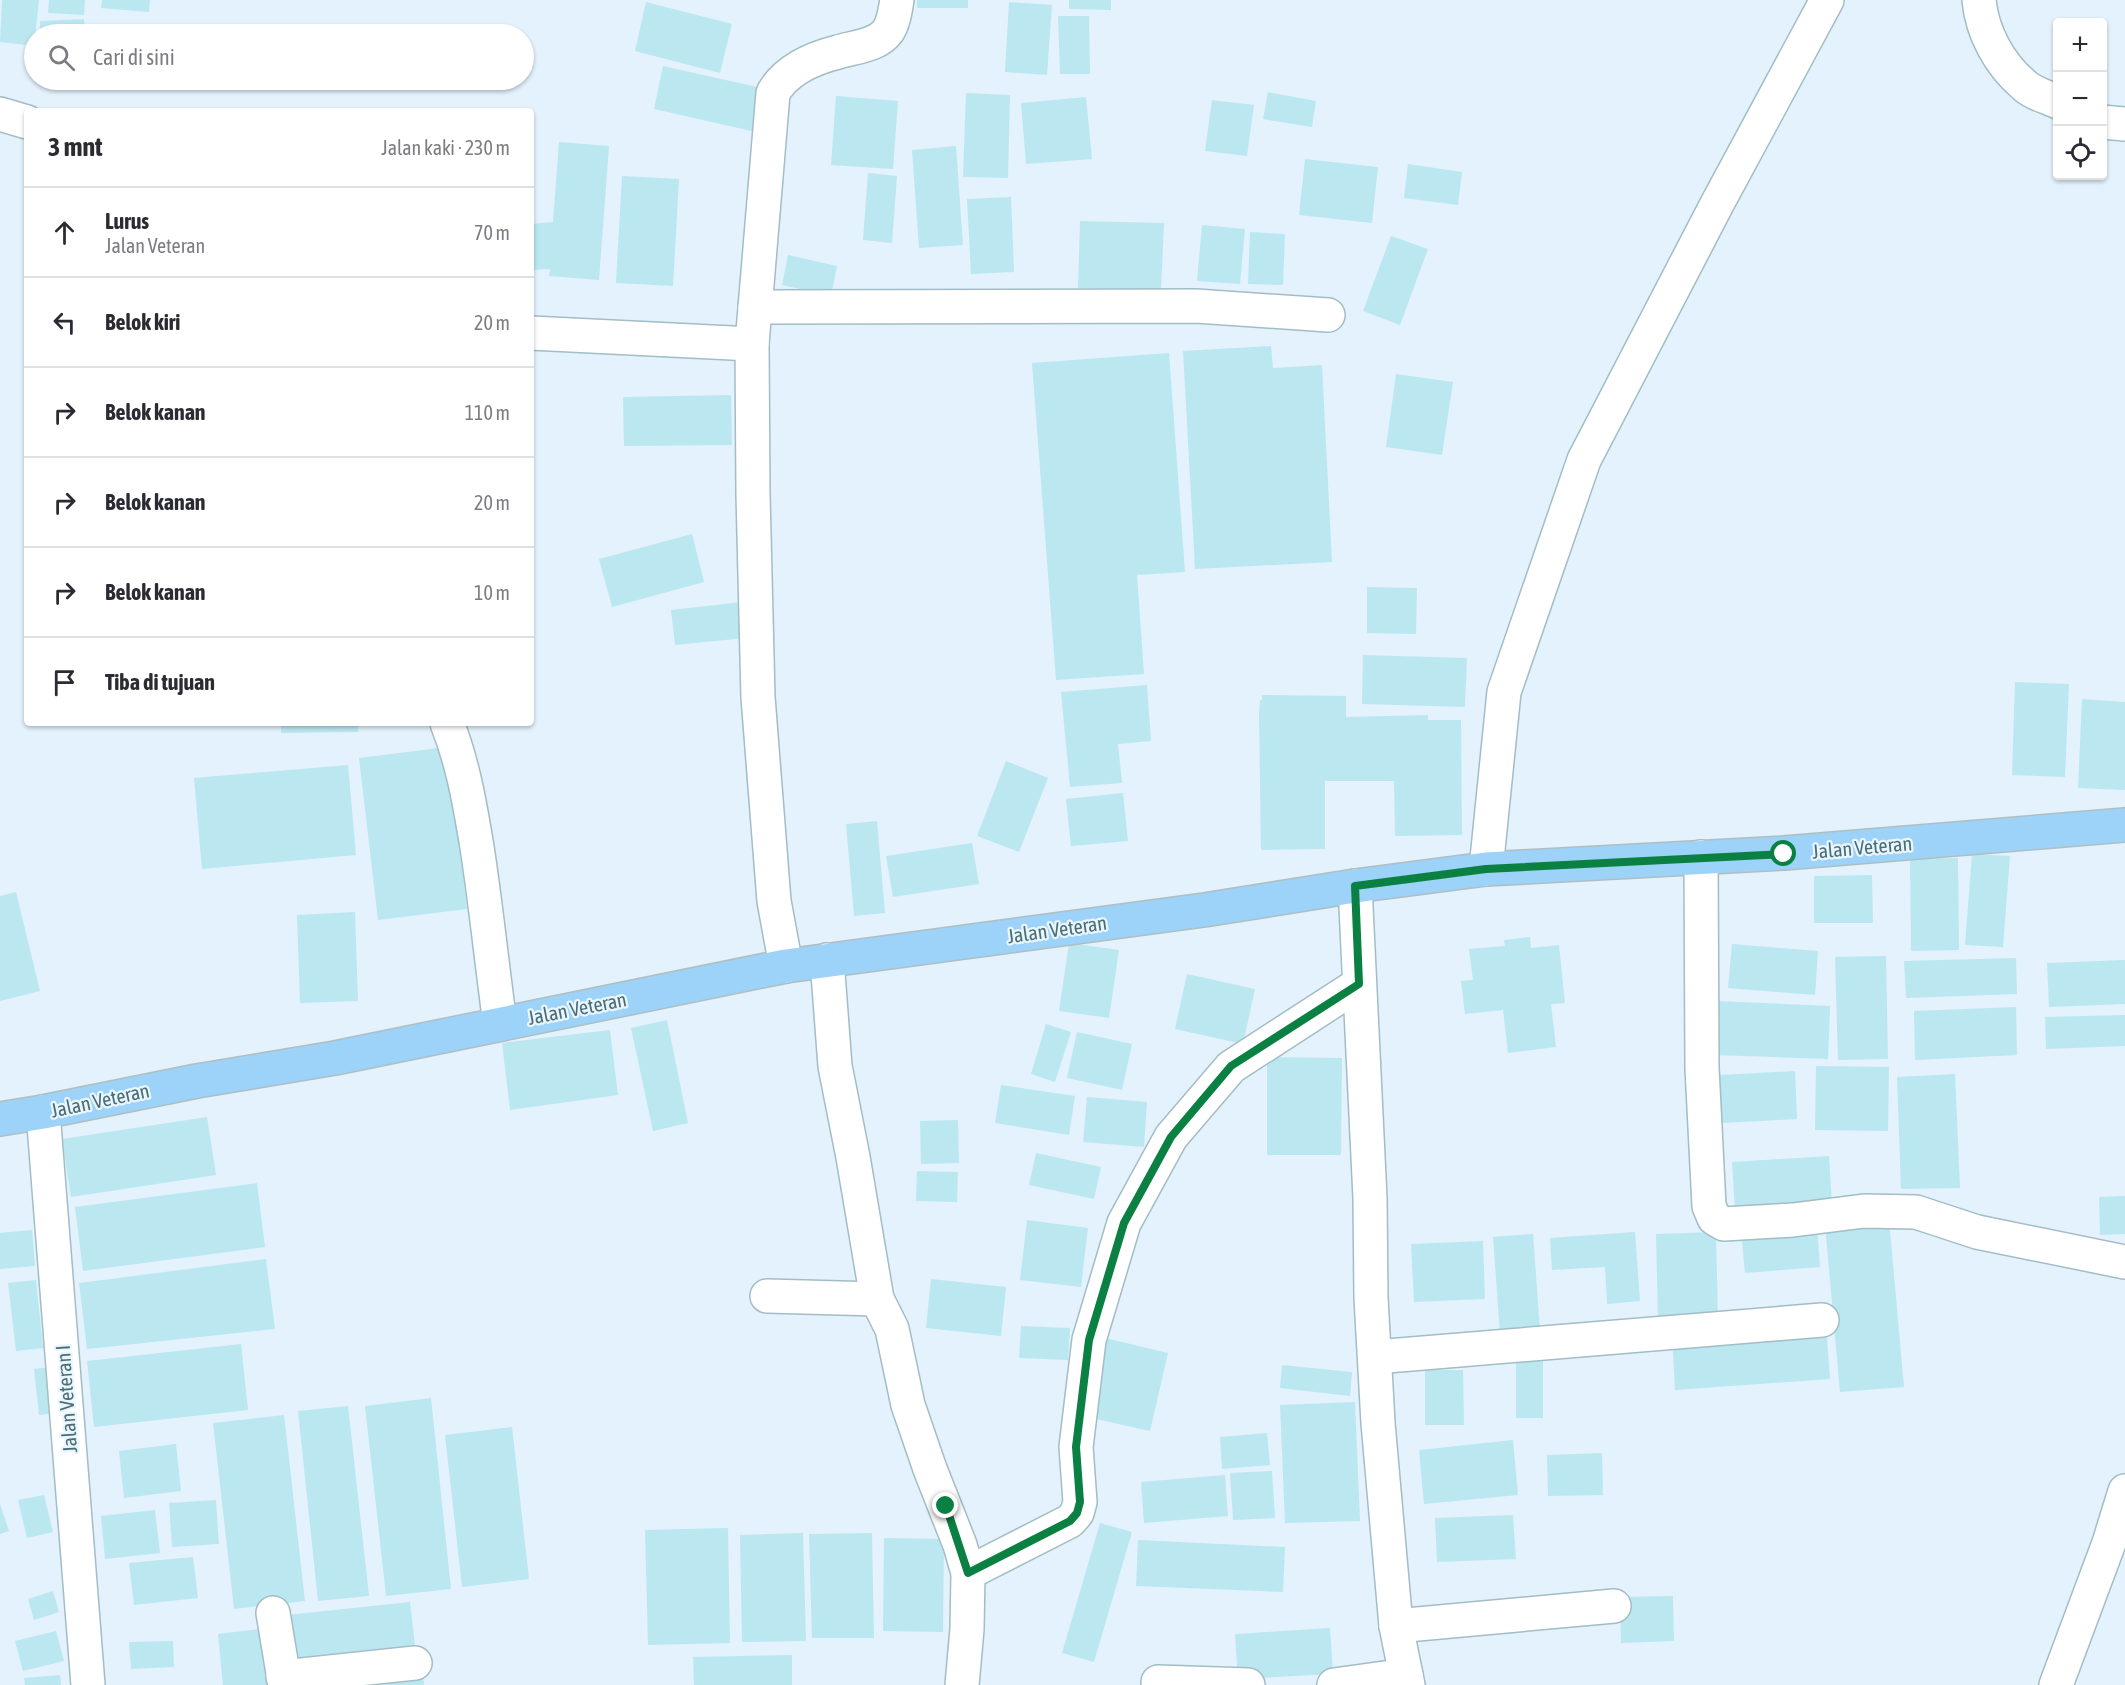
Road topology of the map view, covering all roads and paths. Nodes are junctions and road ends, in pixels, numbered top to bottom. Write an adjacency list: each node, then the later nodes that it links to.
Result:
1 (897, 0): 9 (street)
2 (1827, 0): 16 (street)
3 (1979, 0): 4 (street)
4 (2053, 100)
5 (0, 114): 6 (street)
6 (24, 121)
7 (2107, 122): 8 (street)
8 (2125, 124)
9 (755, 307): 10 (street); 12 (street)
10 (1328, 315)
11 (534, 333): 12 (street)
12 (752, 344): 19 (street)
13 (448, 726): 21 (street)
14 (2125, 825): 15 (main road, Jalan Veteran)
15 (1701, 857): 16 (main road, Jalan Veteran); 24 (street)
16 (1486, 869): 17 (main road, Jalan Veteran)
17 (1355, 886): 18 (main road, Jalan Veteran); 20 (street)
18 (827, 960): 19 (main road, Jalan Veteran); 26 (street)
19 (786, 966): 21 (main road, Jalan Veteran)
20 (1359, 984): 28 (street); 30 (street)
21 (500, 1024): 22 (main road, Jalan Veteran)
22 (44, 1112): 23 (main road, Jalan Veteran); 38 (street, Jalan Veteran I)
23 (0, 1119)
24 (2125, 1262)
25 (767, 1296): 26 (street)
26 (877, 1299): 30 (street)
27 (1822, 1320): 28 (street)
28 (1374, 1357): 33 (street)
29 (2125, 1491): 42 (street)
30 (968, 1573): 39 (street)
31 (1614, 1606): 33 (street)
32 (273, 1613): 36 (street)
33 (1396, 1626): 35 (street)
34 (415, 1663): 36 (street)
35 (1407, 1680): 41 (street)
36 (284, 1681)
37 (1158, 1682): 40 (street)
38 (88, 1685)
39 (962, 1685)
40 (1248, 1685)
41 (1334, 1685)
42 (2056, 1685)

